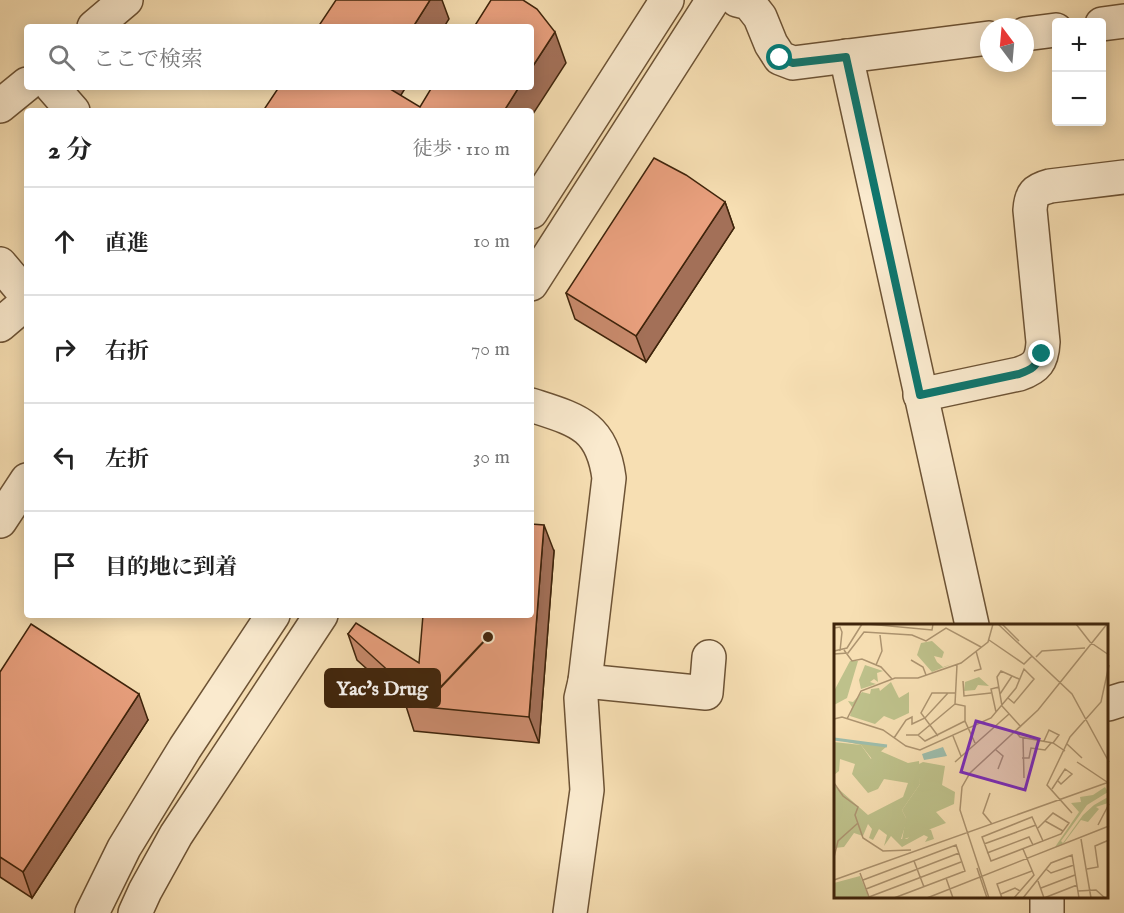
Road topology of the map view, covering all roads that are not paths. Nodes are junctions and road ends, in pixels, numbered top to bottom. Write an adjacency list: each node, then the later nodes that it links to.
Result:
1 (126, 0): 7 (street)
2 (667, 0): 17 (street)
3 (713, 0): 19 (street)
4 (737, 0): 11 (street)
5 (1124, 21): 6 (street)
6 (1106, 23)
7 (98, 24)
8 (1052, 31): 9 (street)
9 (1034, 33)
10 (980, 40): 11 (street)
11 (846, 57): 23 (street)
12 (24, 86): 14 (street)
13 (55, 90): 15 (street)
14 (0, 106)
15 (70, 108)
16 (1124, 177): 23 (street)
17 (534, 207)
18 (0, 264): 20 (street)
19 (534, 279)
20 (24, 292)
21 (24, 305): 22 (street)
22 (0, 325)
23 (920, 395): 29 (street)
24 (534, 406): 31 (street)
25 (24, 485): 26 (street)
26 (0, 521)
27 (271, 618): 34 (street)
28 (319, 618): 35 (street)
29 (972, 624)
30 (709, 657): 31 (street)
31 (583, 689): 36 (street)
32 (1124, 699): 33 (street)
33 (1109, 703)
34 (92, 913)
35 (135, 913)
36 (570, 913)

